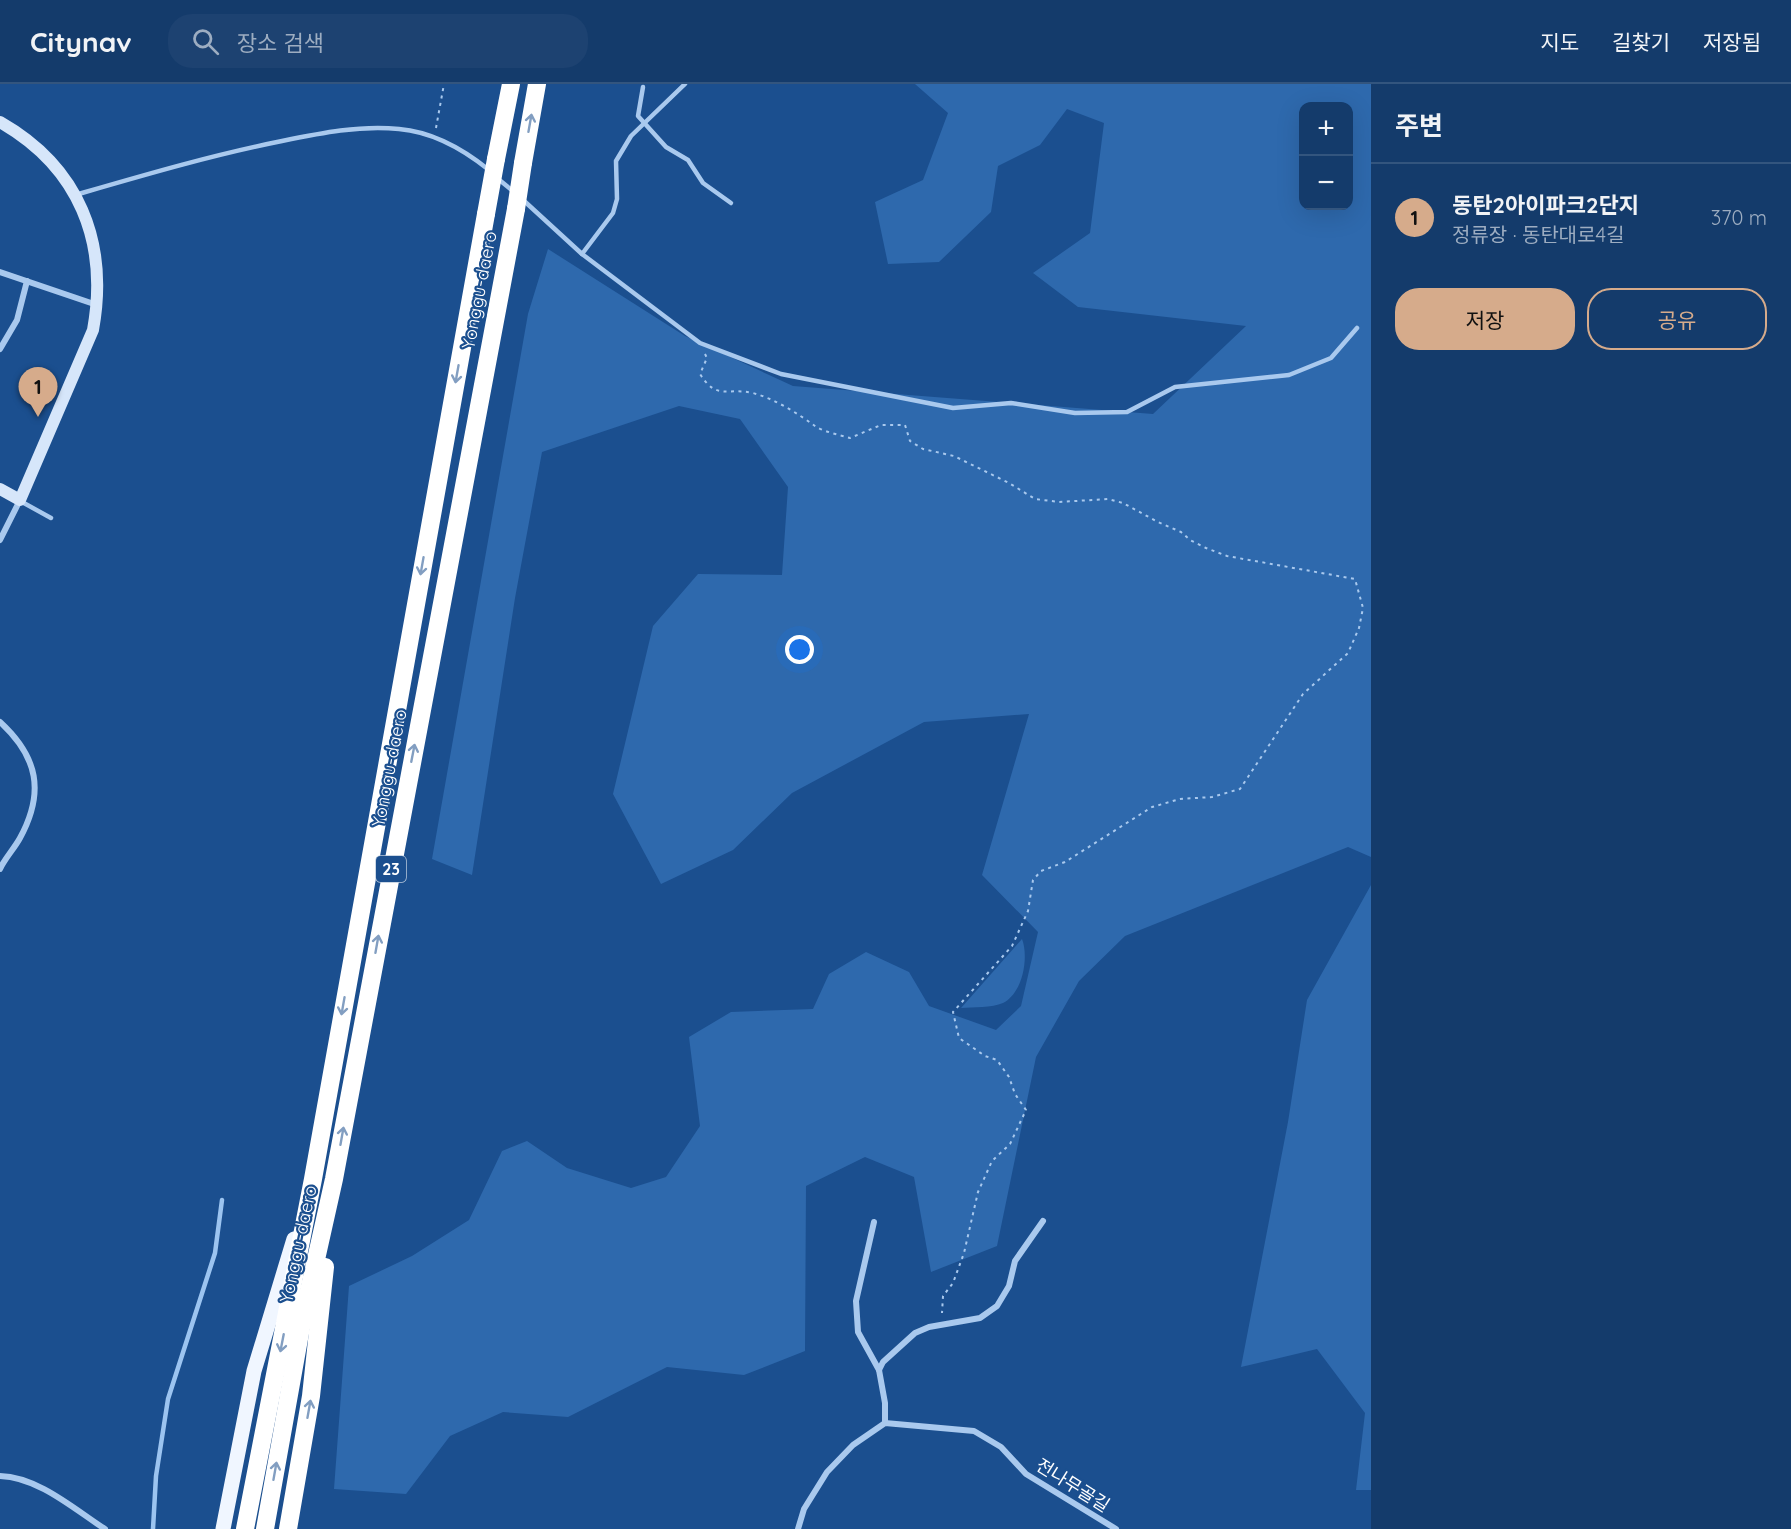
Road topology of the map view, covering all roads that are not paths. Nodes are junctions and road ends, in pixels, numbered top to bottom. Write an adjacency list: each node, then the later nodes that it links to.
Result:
1 (511, 84): 21 (highway, Yonggu-daero / 23, one-way to 21, bridge)
2 (537, 84): 22 (highway, Yonggu-daero / 23, one-way to 2, bridge)
3 (685, 84): 6 (lane)
4 (643, 87): 6 (lane)
5 (0, 123): 7 (street)
6 (645, 123): 8 (lane); 9 (lane)
7 (75, 195): 9 (lane); 12 (street)
8 (731, 203)
9 (582, 254): 13 (lane)
10 (0, 272): 11 (street)
11 (27, 281): 12 (street); 14 (street)
12 (97, 305): 16 (street)
13 (1357, 328)
14 (0, 350)
15 (0, 489): 16 (street)
16 (20, 500): 17 (lane); 18 (street)
17 (51, 518)
18 (0, 540)
19 (0, 722): 20 (street)
20 (0, 869)
21 (313, 1179): 29 (main road); 30 (highway, Yonggu-daero / 23, one-way to 30)
22 (334, 1179): 31 (highway, Yonggu-daero / 23, one-way to 22); 32 (highway, one-way to 22)
23 (1043, 1221): 25 (street)
24 (874, 1222): 25 (street)
25 (879, 1370): 26 (street)
26 (885, 1423): 33 (street); 34 (street, 전나무골길)
27 (0, 1476): 28 (street)
28 (105, 1529)
29 (224, 1529)
30 (245, 1529)
31 (265, 1529)
32 (288, 1529)
33 (798, 1529)
34 (1116, 1529)

